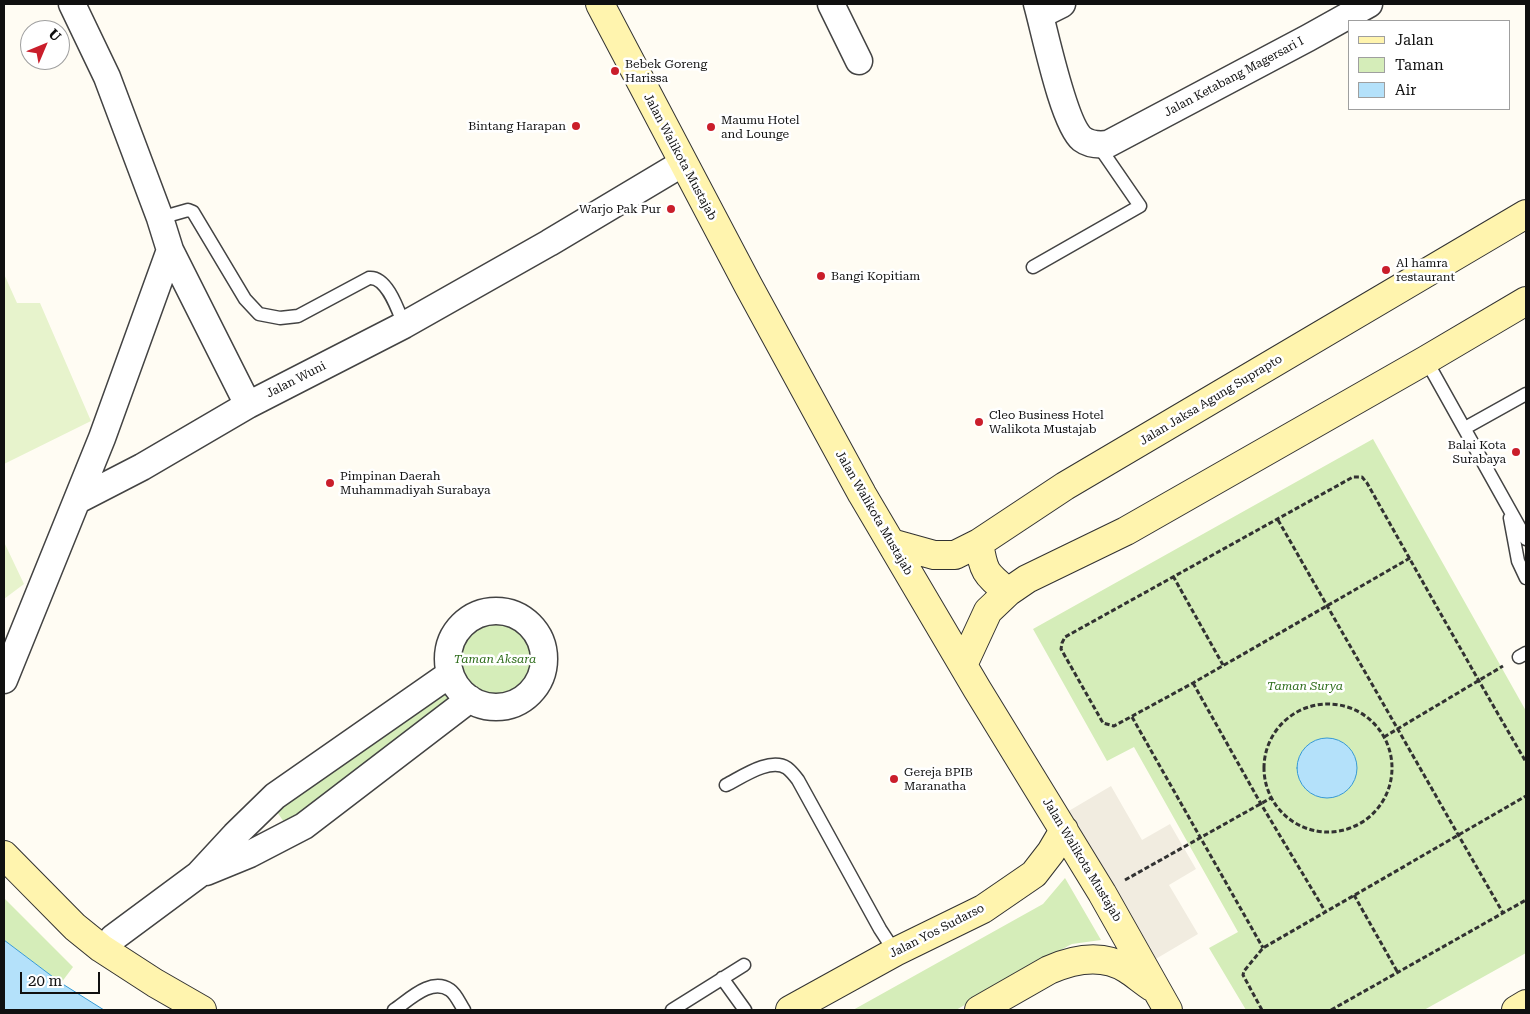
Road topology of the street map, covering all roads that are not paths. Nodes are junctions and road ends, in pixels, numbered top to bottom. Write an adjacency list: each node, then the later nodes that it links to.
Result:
1 (72, 4): 10 (street)
2 (600, 4): 8 (street, Jalan Walikota Mustajab)
3 (830, 4): 6 (street)
4 (1369, 4): 7 (street, Jalan Ketabang Magersari I)
5 (1046, 7): 7 (street)
6 (859, 61)
7 (1098, 145): 12 (lane)
8 (683, 163): 14 (street, Jalan Wuni); 22 (street, Jalan Walikota Mustajab)
9 (1526, 214): 23 (street, Jalan Jaksa Agung Suprapto)
10 (160, 218): 11 (street); 14 (lane)
11 (170, 250): 17 (street); 19 (street)
12 (1033, 267)
13 (1526, 301): 15 (street)
14 (404, 324): 17 (street, Jalan Wuni)
15 (1426, 360): 18 (lane); 25 (street)
16 (1526, 394): 18 (lane)
17 (248, 405): 19 (street, Jalan Wuni)
18 (1465, 428): 20 (lane)
19 (78, 500): 28 (street)
20 (1508, 508): 21 (lane); 24 (lane)
21 (1526, 539)
22 (891, 543): 23 (street, Jalan Jaksa Agung Suprapto); 26 (street, Jalan Walikota Mustajab)
23 (980, 543): 25 (street)
24 (1526, 578)
25 (1008, 592): 26 (street)
26 (964, 665): 31 (street, Jalan Walikota Mustajab)
27 (450, 674): 29 (street); 29 (street); 33 (street)
28 (4, 680)
29 (470, 699): 33 (street)
30 (726, 785): 36 (lane)
31 (1064, 830): 36 (street, Jalan Yos Sudarso); 40 (street, Jalan Walikota Mustajab)
32 (4, 855): 34 (street)
33 (198, 876): 35 (street)
34 (75, 927): 35 (street); 38 (street)
35 (113, 938): 38 (street)
36 (895, 952): 47 (street, Jalan Yos Sudarso)
37 (744, 965): 39 (lane)
38 (129, 966): 42 (street)
39 (722, 978): 45 (lane); 46 (lane)
40 (1164, 1001): 48 (street)
41 (1526, 1004): 49 (street)
42 (202, 1010)
43 (394, 1010): 44 (lane)
44 (464, 1010)
45 (672, 1010)
46 (745, 1010)
47 (790, 1010)
48 (979, 1010)
49 (1516, 1010)

